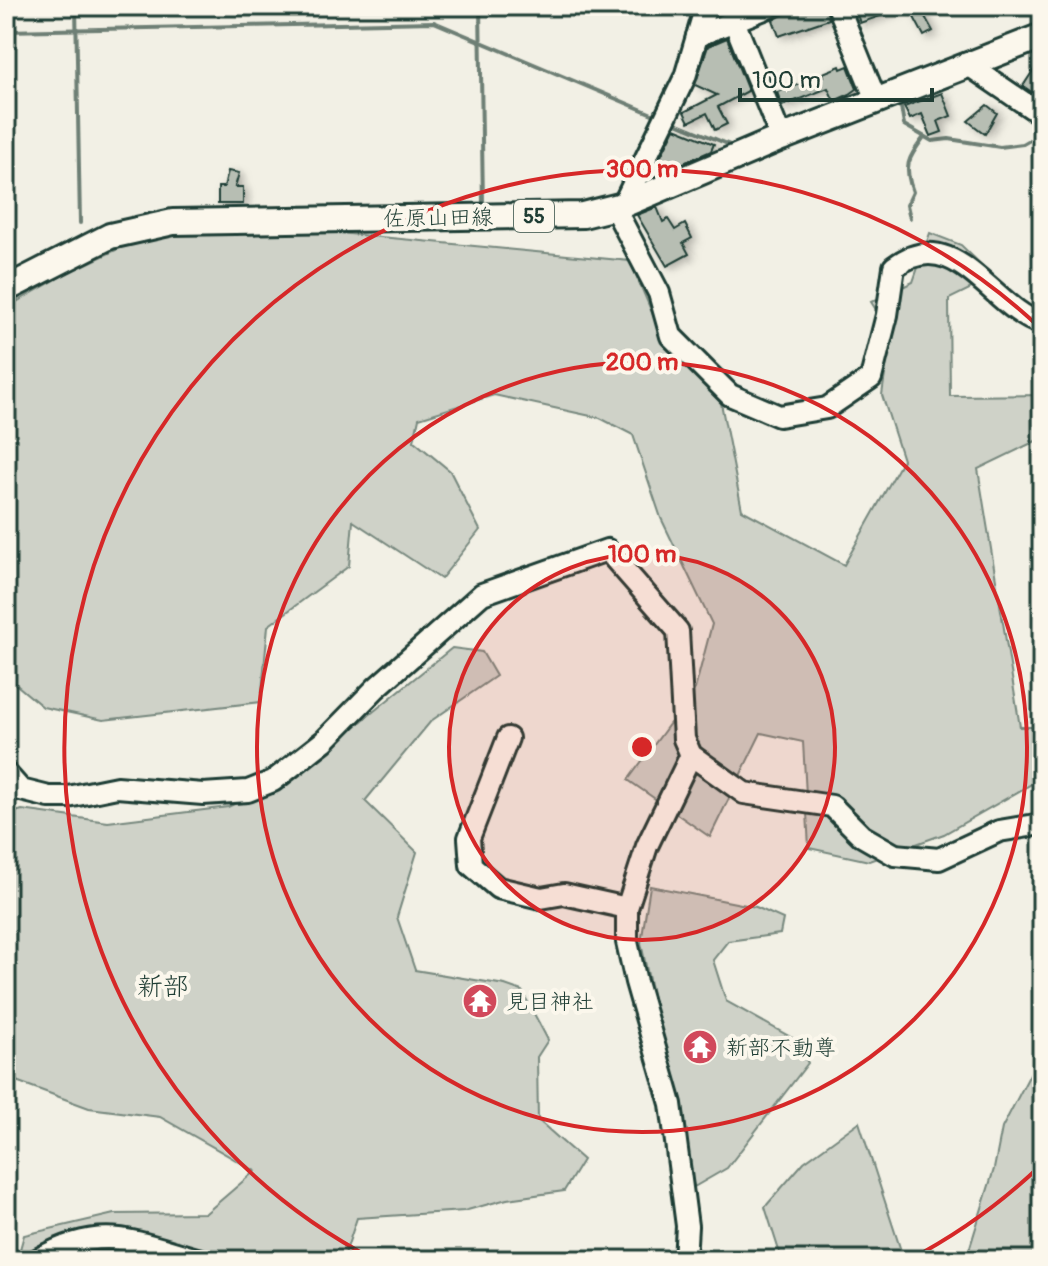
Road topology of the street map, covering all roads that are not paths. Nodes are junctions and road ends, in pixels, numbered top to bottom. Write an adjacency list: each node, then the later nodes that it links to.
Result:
1 (706, 6): 5 (street)
2 (772, 6): 4 (street)
3 (838, 6): 8 (street)
4 (734, 21): 5 (street); 10 (street)
5 (697, 36): 11 (street)
6 (1042, 36): 7 (main road, 佐原山田線 / 55)
7 (967, 64): 8 (main road, 佐原山田線 / 55); 9 (street)
8 (876, 100): 10 (main road, 佐原山田線 / 55)
9 (1042, 115)
10 (781, 138): 11 (main road, 佐原山田線 / 55)
11 (619, 206): 12 (main road, 佐原山田線 / 55); 13 (street)
12 (6, 289)
13 (1042, 324)
14 (508, 738): 18 (street)
15 (691, 755): 16 (street); 17 (street); 18 (street)
16 (6, 773)
17 (1042, 824)
18 (627, 908): 21 (street)
19 (37, 1260): 20 (street)
20 (201, 1260)
21 (685, 1260)

